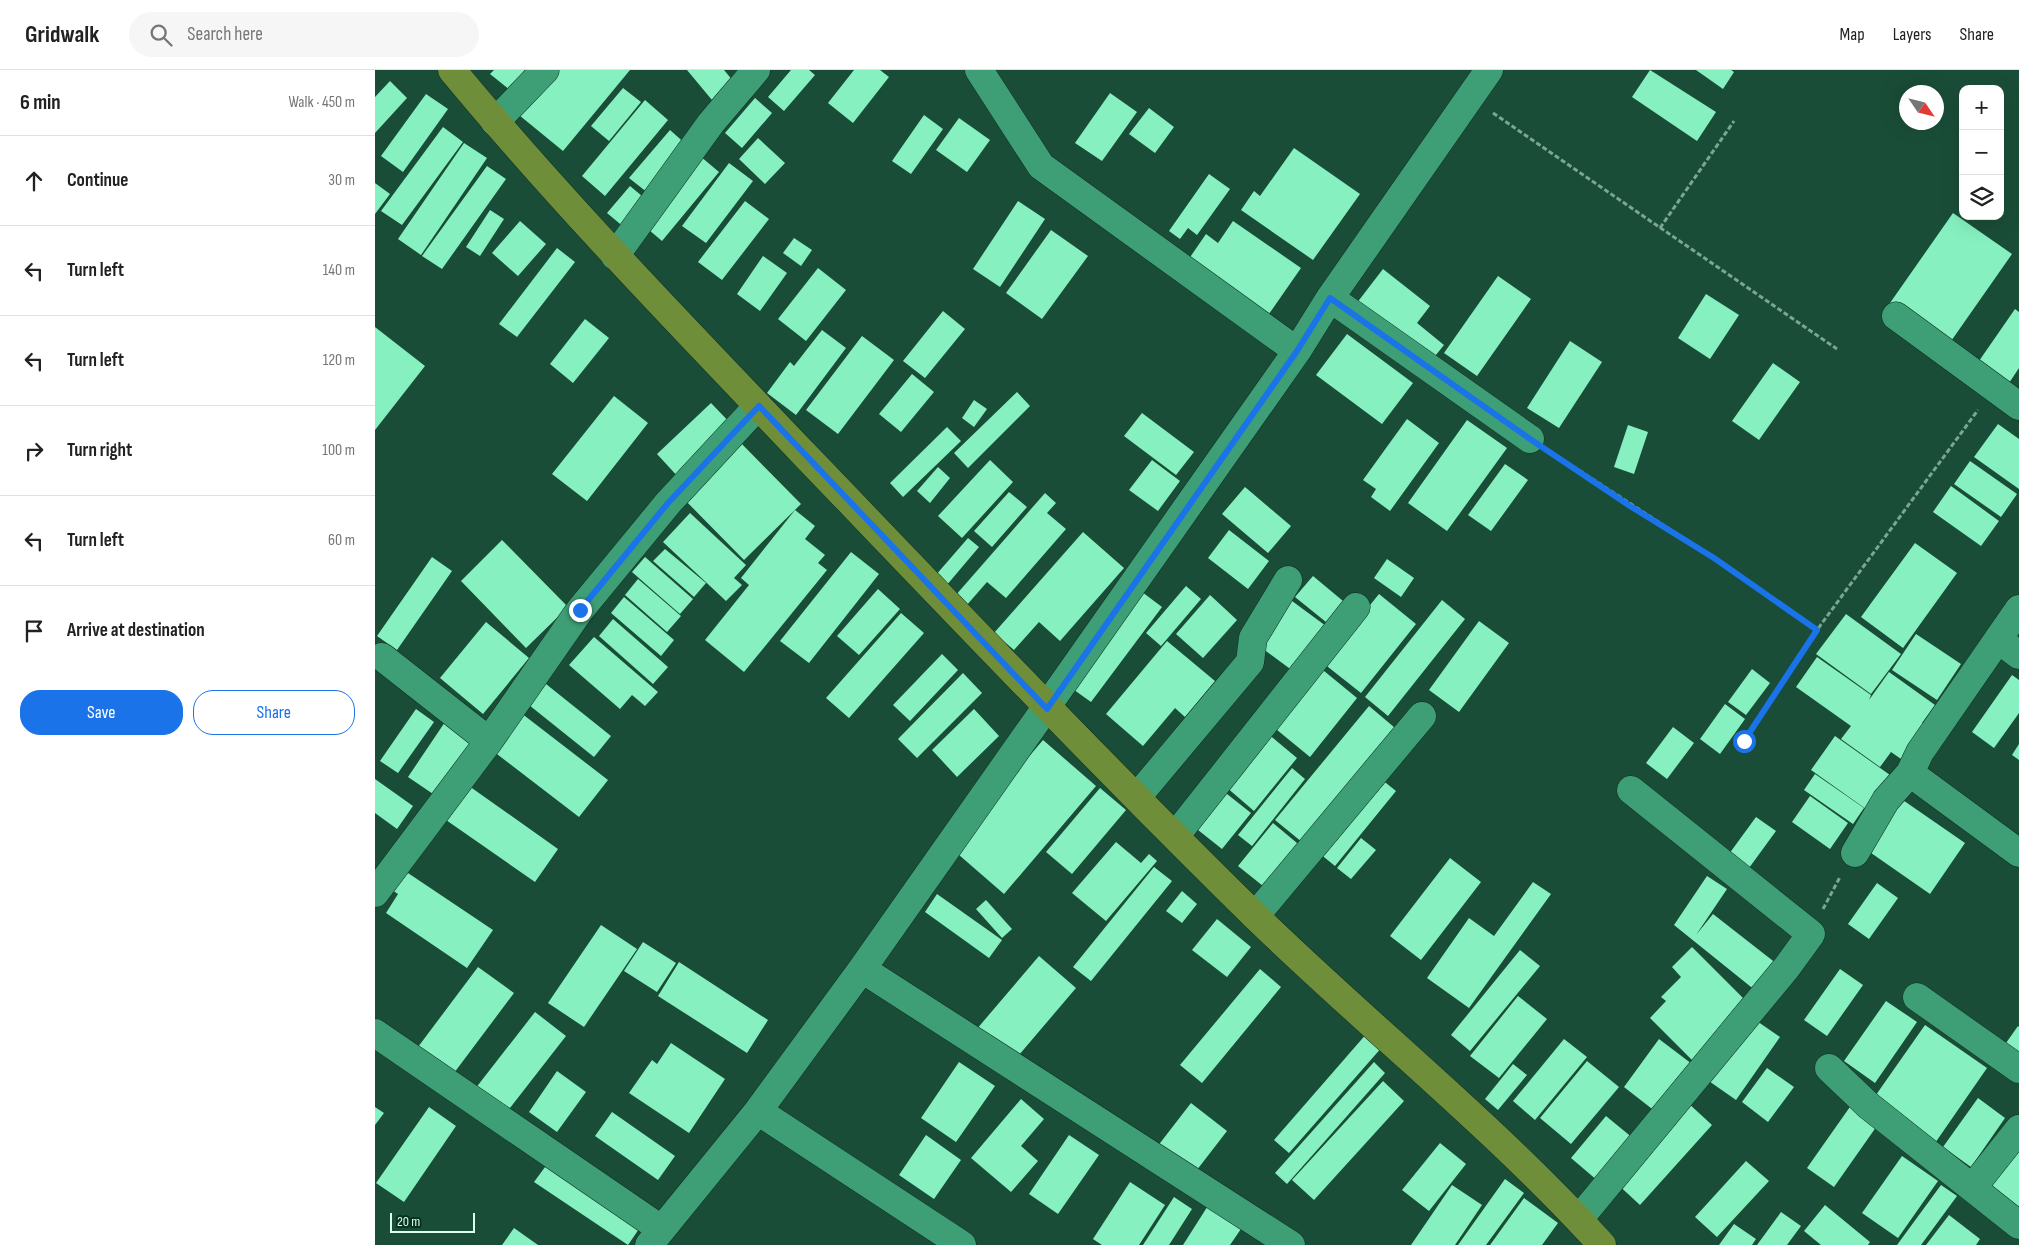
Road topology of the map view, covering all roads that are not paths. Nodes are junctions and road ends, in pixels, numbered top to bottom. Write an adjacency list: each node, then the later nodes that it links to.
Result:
1 (452, 70): 6 (main road)
2 (545, 70): 6 (street)
3 (756, 70): 7 (street)
4 (979, 70): 10 (street)
5 (1489, 70): 8 (street)
6 (495, 122): 7 (main road)
7 (615, 256): 11 (main road)
8 (1330, 298): 10 (street); 13 (street)
9 (1895, 316): 12 (street)
10 (1297, 351): 19 (street)
11 (759, 406): 19 (main road); 21 (street)
12 (2019, 406)
13 (1530, 439)
14 (1288, 580): 24 (street)
15 (1356, 608): 25 (street)
16 (2019, 609): 17 (street)
17 (2008, 647): 22 (street)
18 (382, 657): 21 (street)
19 (1047, 709): 24 (main road); 30 (street)
20 (1422, 716): 29 (street)
21 (489, 741): 28 (street)
22 (1909, 773): 26 (street); 27 (street)
23 (1631, 790): 38 (street)
24 (1137, 797): 25 (main road)
25 (1176, 835): 29 (main road)
26 (1855, 853)
27 (2019, 853)
28 (375, 893)
29 (1255, 916): 38 (main road)
30 (862, 969): 35 (street); 42 (street)
31 (1917, 997): 34 (street)
32 (375, 1033): 40 (street)
33 (1829, 1068): 37 (street)
34 (2019, 1069)
35 (758, 1111): 40 (street); 41 (street)
36 (2019, 1129): 37 (street)
37 (1973, 1187): 39 (street)
38 (1579, 1219): 43 (main road)
39 (2019, 1225)
40 (655, 1237)
41 (961, 1245)
42 (1291, 1245)
43 (1602, 1245)

